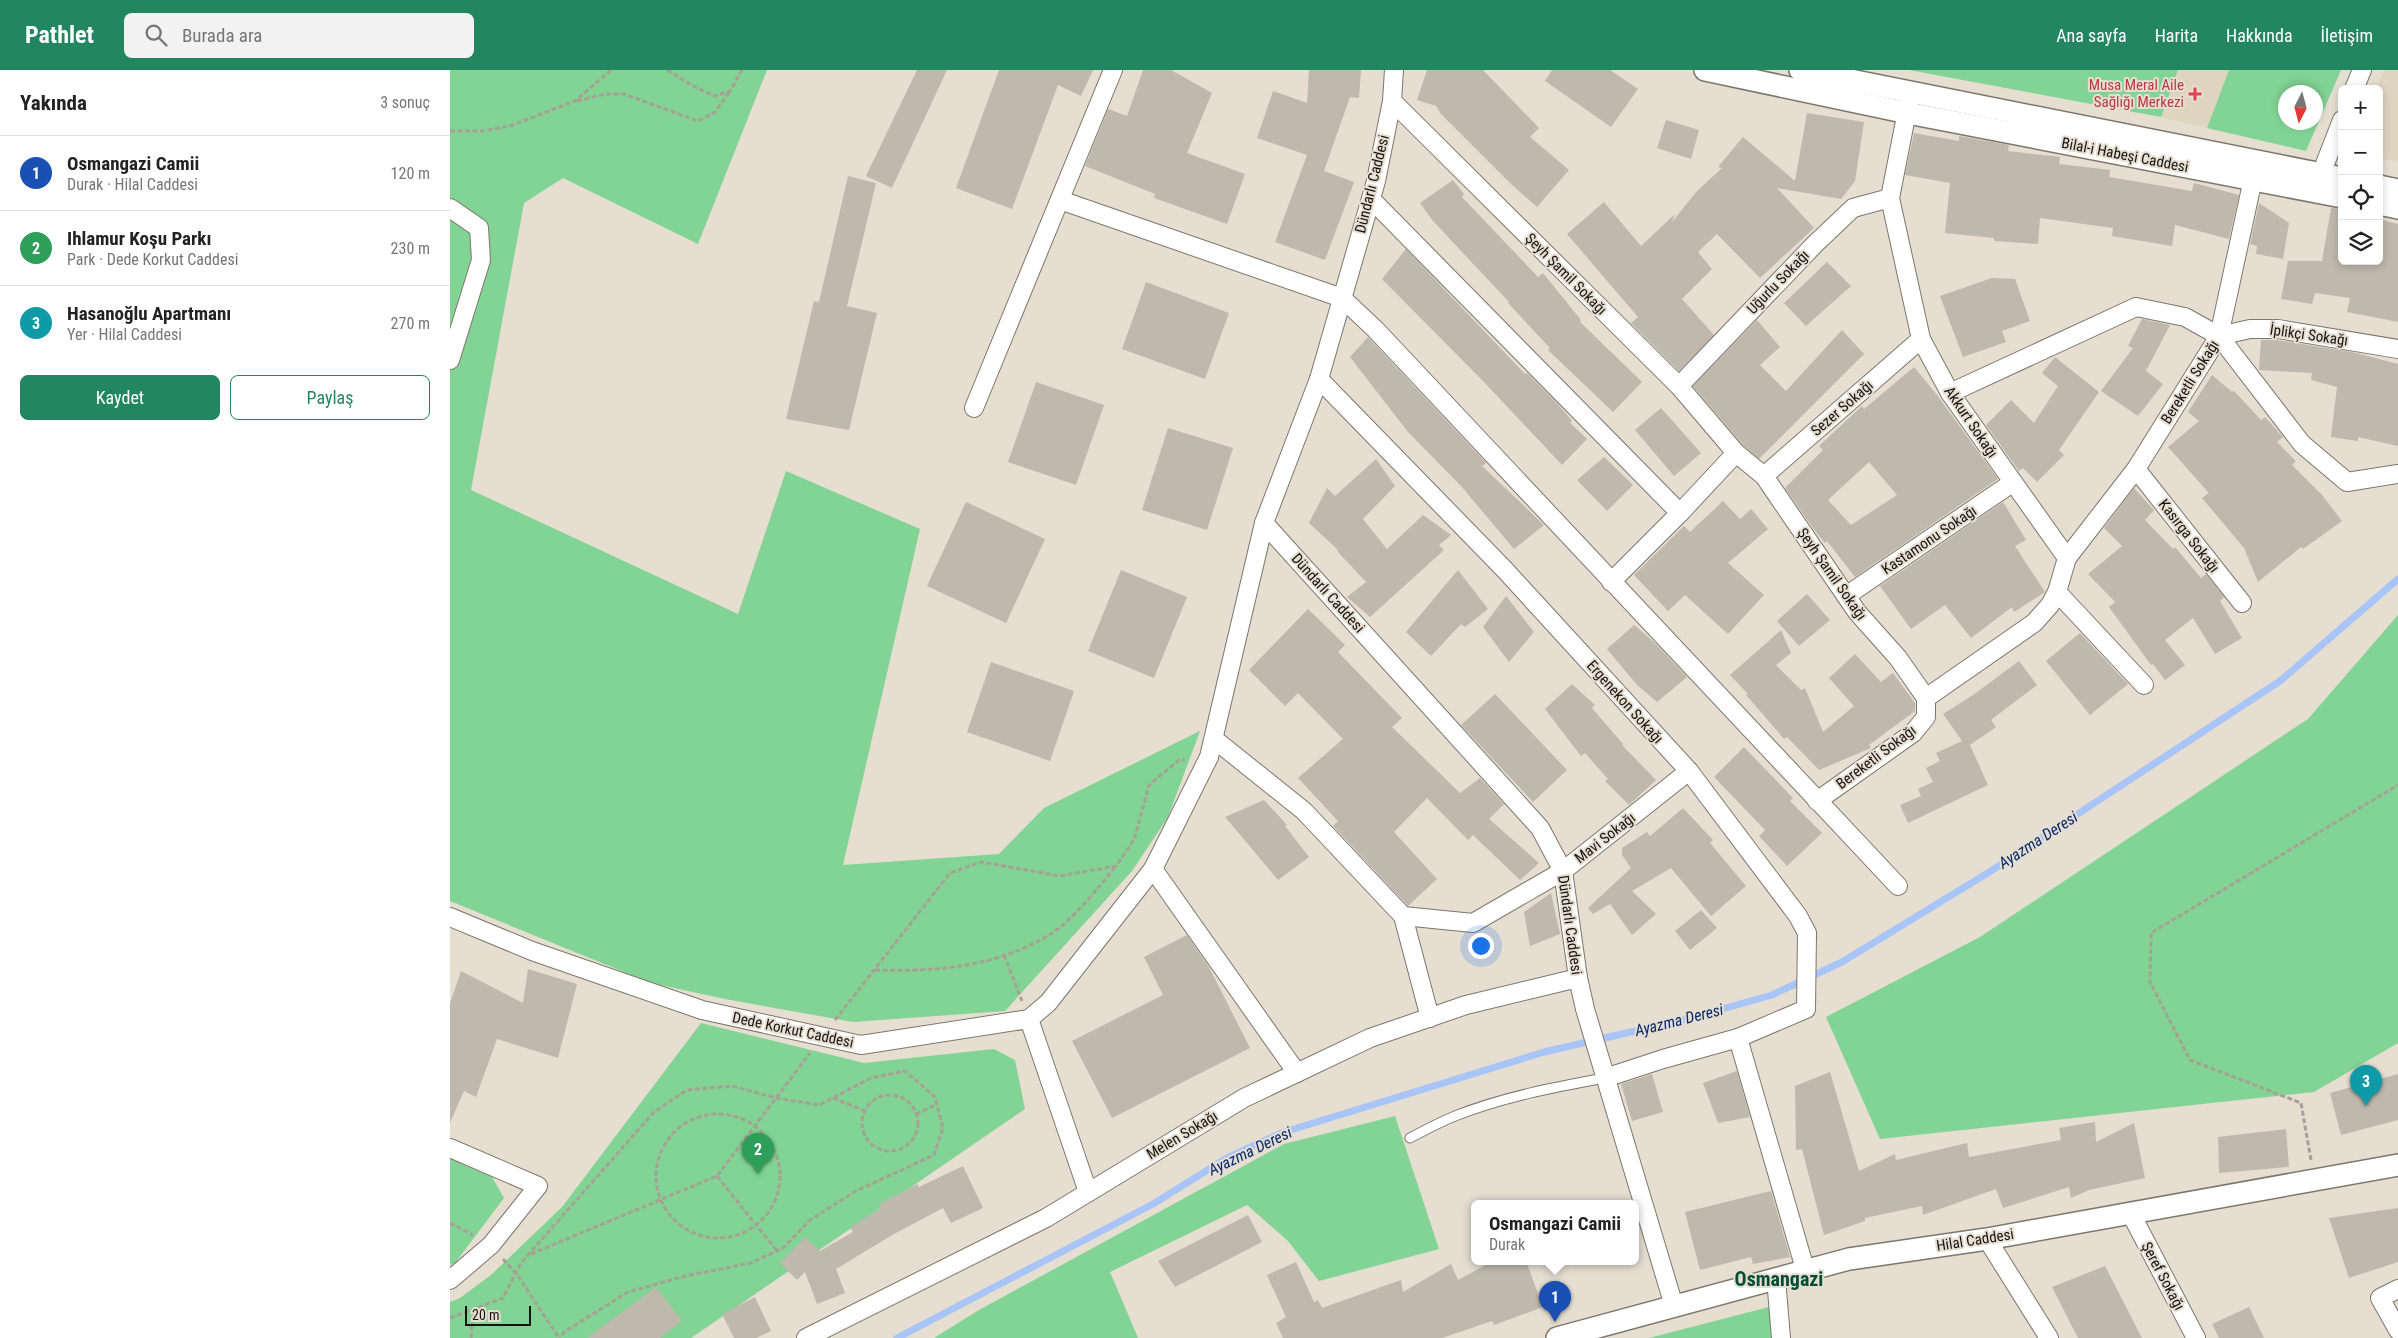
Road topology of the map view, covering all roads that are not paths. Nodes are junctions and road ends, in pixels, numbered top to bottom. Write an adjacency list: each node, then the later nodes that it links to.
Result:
1 (1113, 70): 19 (street)
2 (1394, 70): 8 (street, Dündarlı Caddesi)
3 (1705, 70): 6 (street, Bilal-i Habeşi Caddesi)
4 (1800, 70): 9 (street, Bilal-i Habeşi Caddesi)
5 (2362, 70): 7 (street)
6 (1731, 73): 9 (street, Bilal-i Habeşi Caddesi)
7 (2356, 85)
8 (1392, 101): 18 (street, Dündarlı Caddesi); 29 (street, Şeyh Şamil Sokağı)
9 (1909, 102): 11 (street, Bilal-i Habeşi Caddesi); 13 (street, Bilal-i Habeşi Caddesi); 17 (street, Akkurt Sokağı)
10 (2338, 130): 11 (street)
11 (2320, 174): 12 (street, Bilal-i Habeşi Caddesi)
12 (2338, 177)
13 (2254, 179): 16 (street, Bilal-i Habeşi Caddesi); 24 (street, Bereketli Sokağı)
14 (2383, 187): 15 (street)
15 (2398, 190)
16 (2338, 196)
17 (1890, 198): 25 (street, Akkurt Sokağı); 29 (street, Uğurlu Sokağı)
18 (1370, 199): 23 (street, Dündarlı Caddesi); 37 (street)
19 (1060, 200): 23 (street); 31 (street)
20 (2383, 205): 22 (street)
21 (450, 208): 27 (street)
22 (2398, 208)
23 (1342, 298): 28 (street, Dündarlı Caddesi); 40 (street)
24 (2220, 336): 26 (street, İplikçi Sokağı); 30 (street); 33 (street, Bereketli Sokağı); 34 (street)
25 (1921, 339): 30 (street, Akkurt Sokağı); 35 (street, Sezer Sokağı)
26 (2398, 349)
27 (450, 360)
28 (1319, 379): 38 (street, Dündarlı Caddesi); 47 (street, Ergenekon Sokağı)
29 (1679, 386): 32 (street, Şeyh Şamil Sokağı)
30 (1950, 393): 36 (street, Akkurt Sokağı)
31 (974, 408)
32 (1736, 452): 35 (street, Şeyh Şamil Sokağı); 37 (street)
33 (2136, 469): 39 (street, Bereketli Sokağı); 43 (street, Kasırga Sokağı)
34 (2398, 474)
35 (1764, 476): 42 (street, Şeyh Şamil Sokağı)
36 (2012, 483): 39 (street, Akkurt Sokağı); 42 (street, Kastamonu Sokağı)
37 (1680, 513): 40 (street)
38 (1264, 524): 46 (street, Dündarlı Caddesi); 50 (street, Dündarlı Caddesi)
39 (2066, 558): 41 (street)
40 (1611, 582): 48 (street)
41 (2057, 592): 44 (street); 45 (street)
42 (1846, 596): 45 (street, Şeyh Şamil Sokağı)
43 (2242, 603)
44 (2144, 685)
45 (1926, 698): 48 (street, Bereketli Sokağı)
46 (1214, 739): 49 (street, Dündarlı Caddesi); 52 (street)
47 (1689, 772): 50 (street, Mavi Sokağı); 57 (street, Ergenekon Sokağı)
48 (1817, 801): 51 (street)
49 (1153, 869): 56 (street, Dündarlı Caddesi); 58 (street)
50 (1563, 871): 52 (street, Mavi Sokağı); 54 (street, Dündarlı Caddesi)
51 (1898, 886)
52 (1403, 916): 55 (street)
53 (450, 917): 56 (street, Dede Korkut Caddesi)
54 (1578, 978): 55 (street, Melen Sokağı); 59 (street, Dündarlı Caddesi)
55 (1430, 1018): 58 (street, Melen Sokağı)
56 (1029, 1019): 63 (street)
57 (1738, 1038): 59 (street, Ergenekon Sokağı); 66 (street)
58 (1297, 1073): 63 (street, Melen Sokağı)
59 (1605, 1078): 60 (lane); 70 (street, Dündarlı Caddesi)
60 (1410, 1138)
61 (450, 1148): 68 (street)
62 (2398, 1166): 64 (street, Hilal Caddesi)
63 (1088, 1192): 73 (street, Melen Sokağı)
64 (2131, 1214): 65 (street, Hilal Caddesi); 77 (street, Şeref Sokağı)
65 (1987, 1239): 66 (street, Hilal Caddesi); 76 (street)
66 (1805, 1269): 67 (street, Hilal Caddesi)
67 (1776, 1278): 70 (street, Hilal Caddesi); 75 (street)
68 (450, 1280)
69 (2398, 1289): 71 (street)
70 (1674, 1306): 72 (street, Hilal Caddesi)
71 (2398, 1330)
72 (1600, 1332): 74 (street, Hilal Caddesi)
73 (806, 1338)
74 (1557, 1338)
75 (1780, 1338)
76 (2048, 1338)
77 (2196, 1338)

